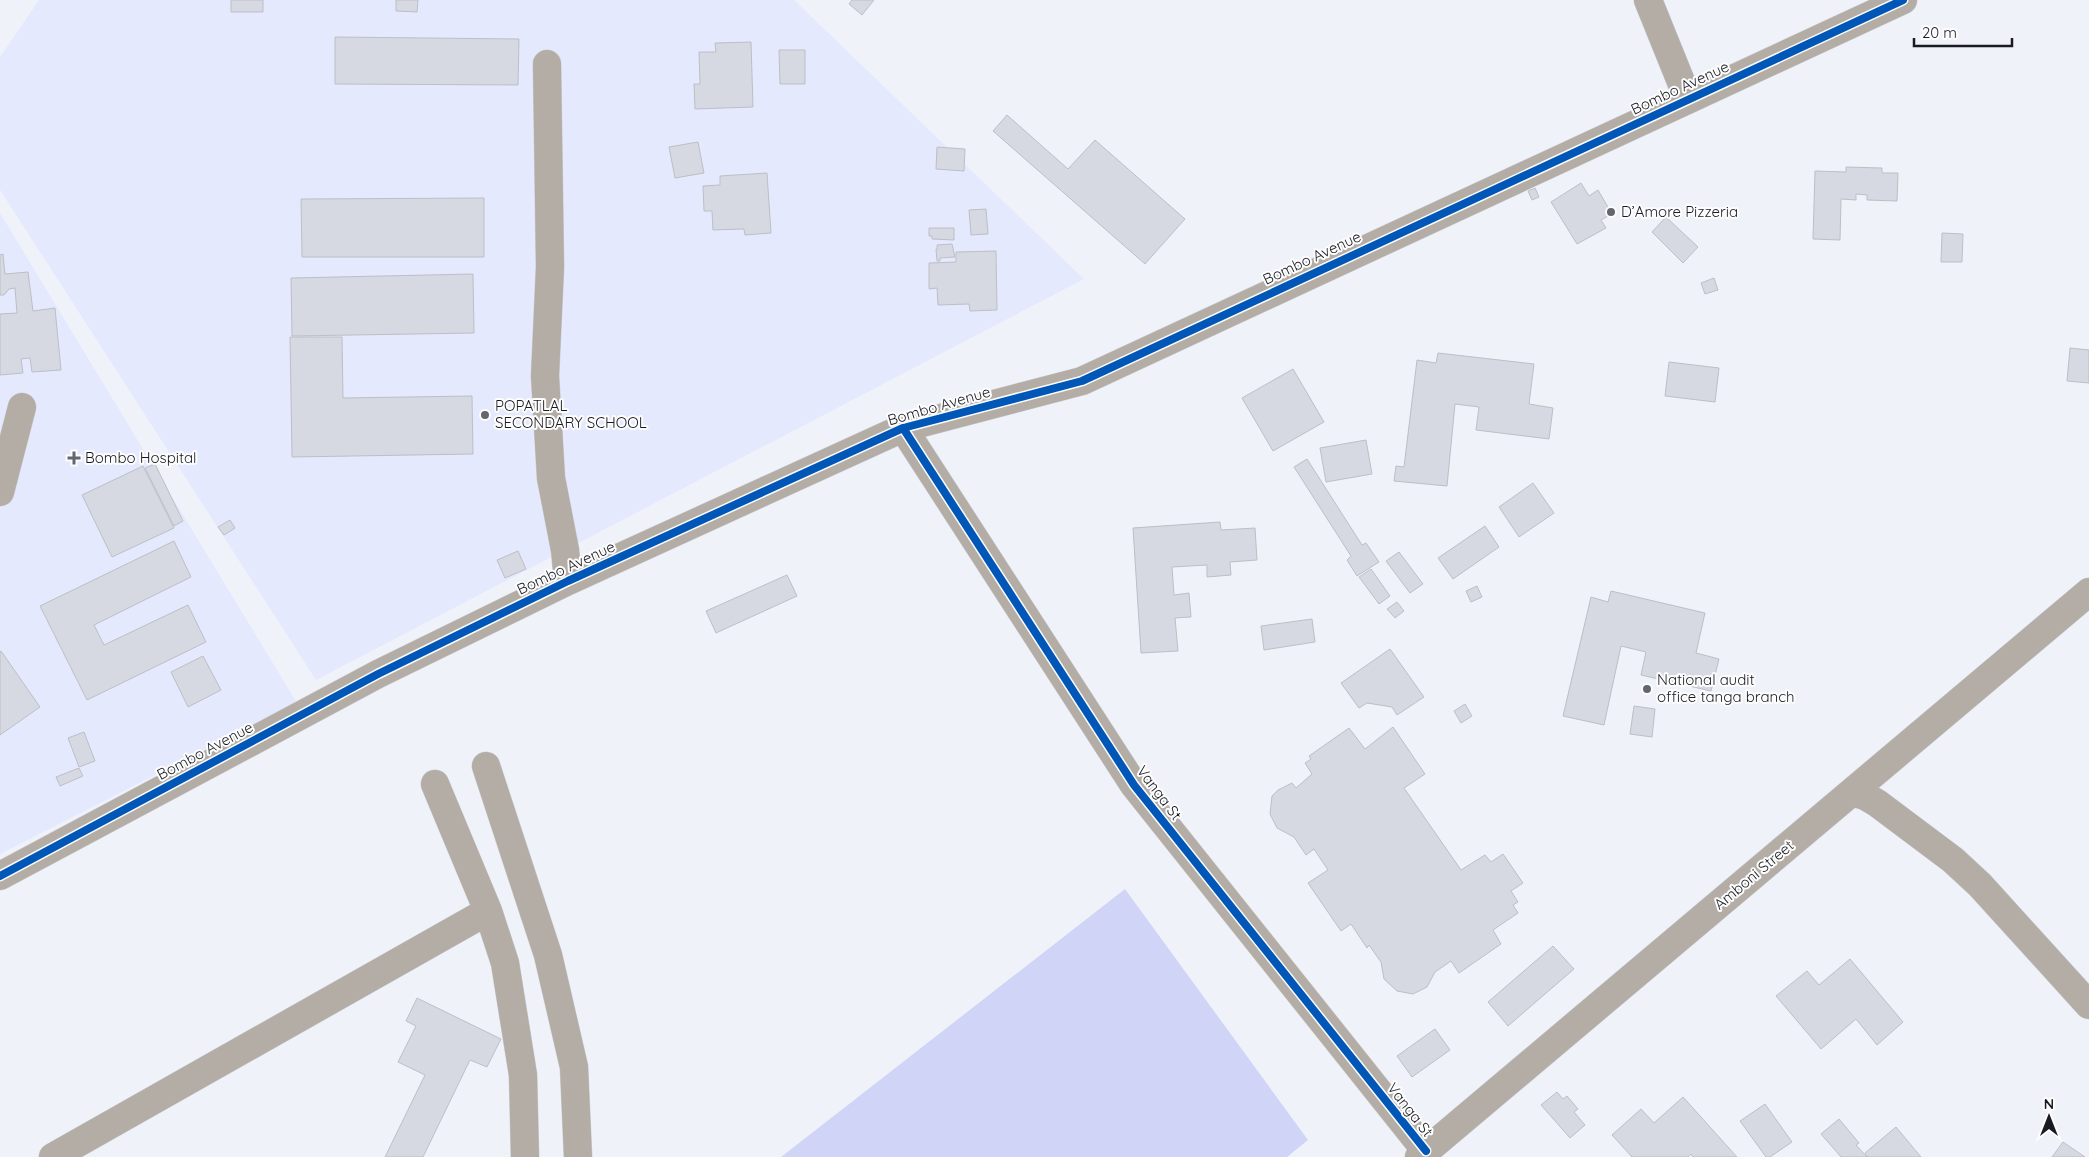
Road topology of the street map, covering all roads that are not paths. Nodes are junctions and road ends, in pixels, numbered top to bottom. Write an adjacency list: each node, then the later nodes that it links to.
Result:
1 (1648, 0): 4 (street)
2 (1903, 0): 4 (street, Bombo Avenue)
3 (547, 64): 8 (street)
4 (1688, 99): 6 (street, Bombo Avenue)
5 (22, 407): 7 (street)
6 (903, 428): 8 (street, Bombo Avenue); 16 (street, Vanga St)
7 (0, 492)
8 (568, 581): 13 (street, Bombo Avenue)
9 (2089, 592): 12 (street, Amboni Street)
10 (486, 766): 19 (street)
11 (435, 784): 14 (street)
12 (1852, 792): 15 (street); 16 (street, Amboni Street)
13 (0, 876)
14 (488, 911): 17 (street); 18 (street)
15 (2089, 1005)
16 (1422, 1154)
17 (53, 1157)
18 (525, 1157)
19 (578, 1157)

